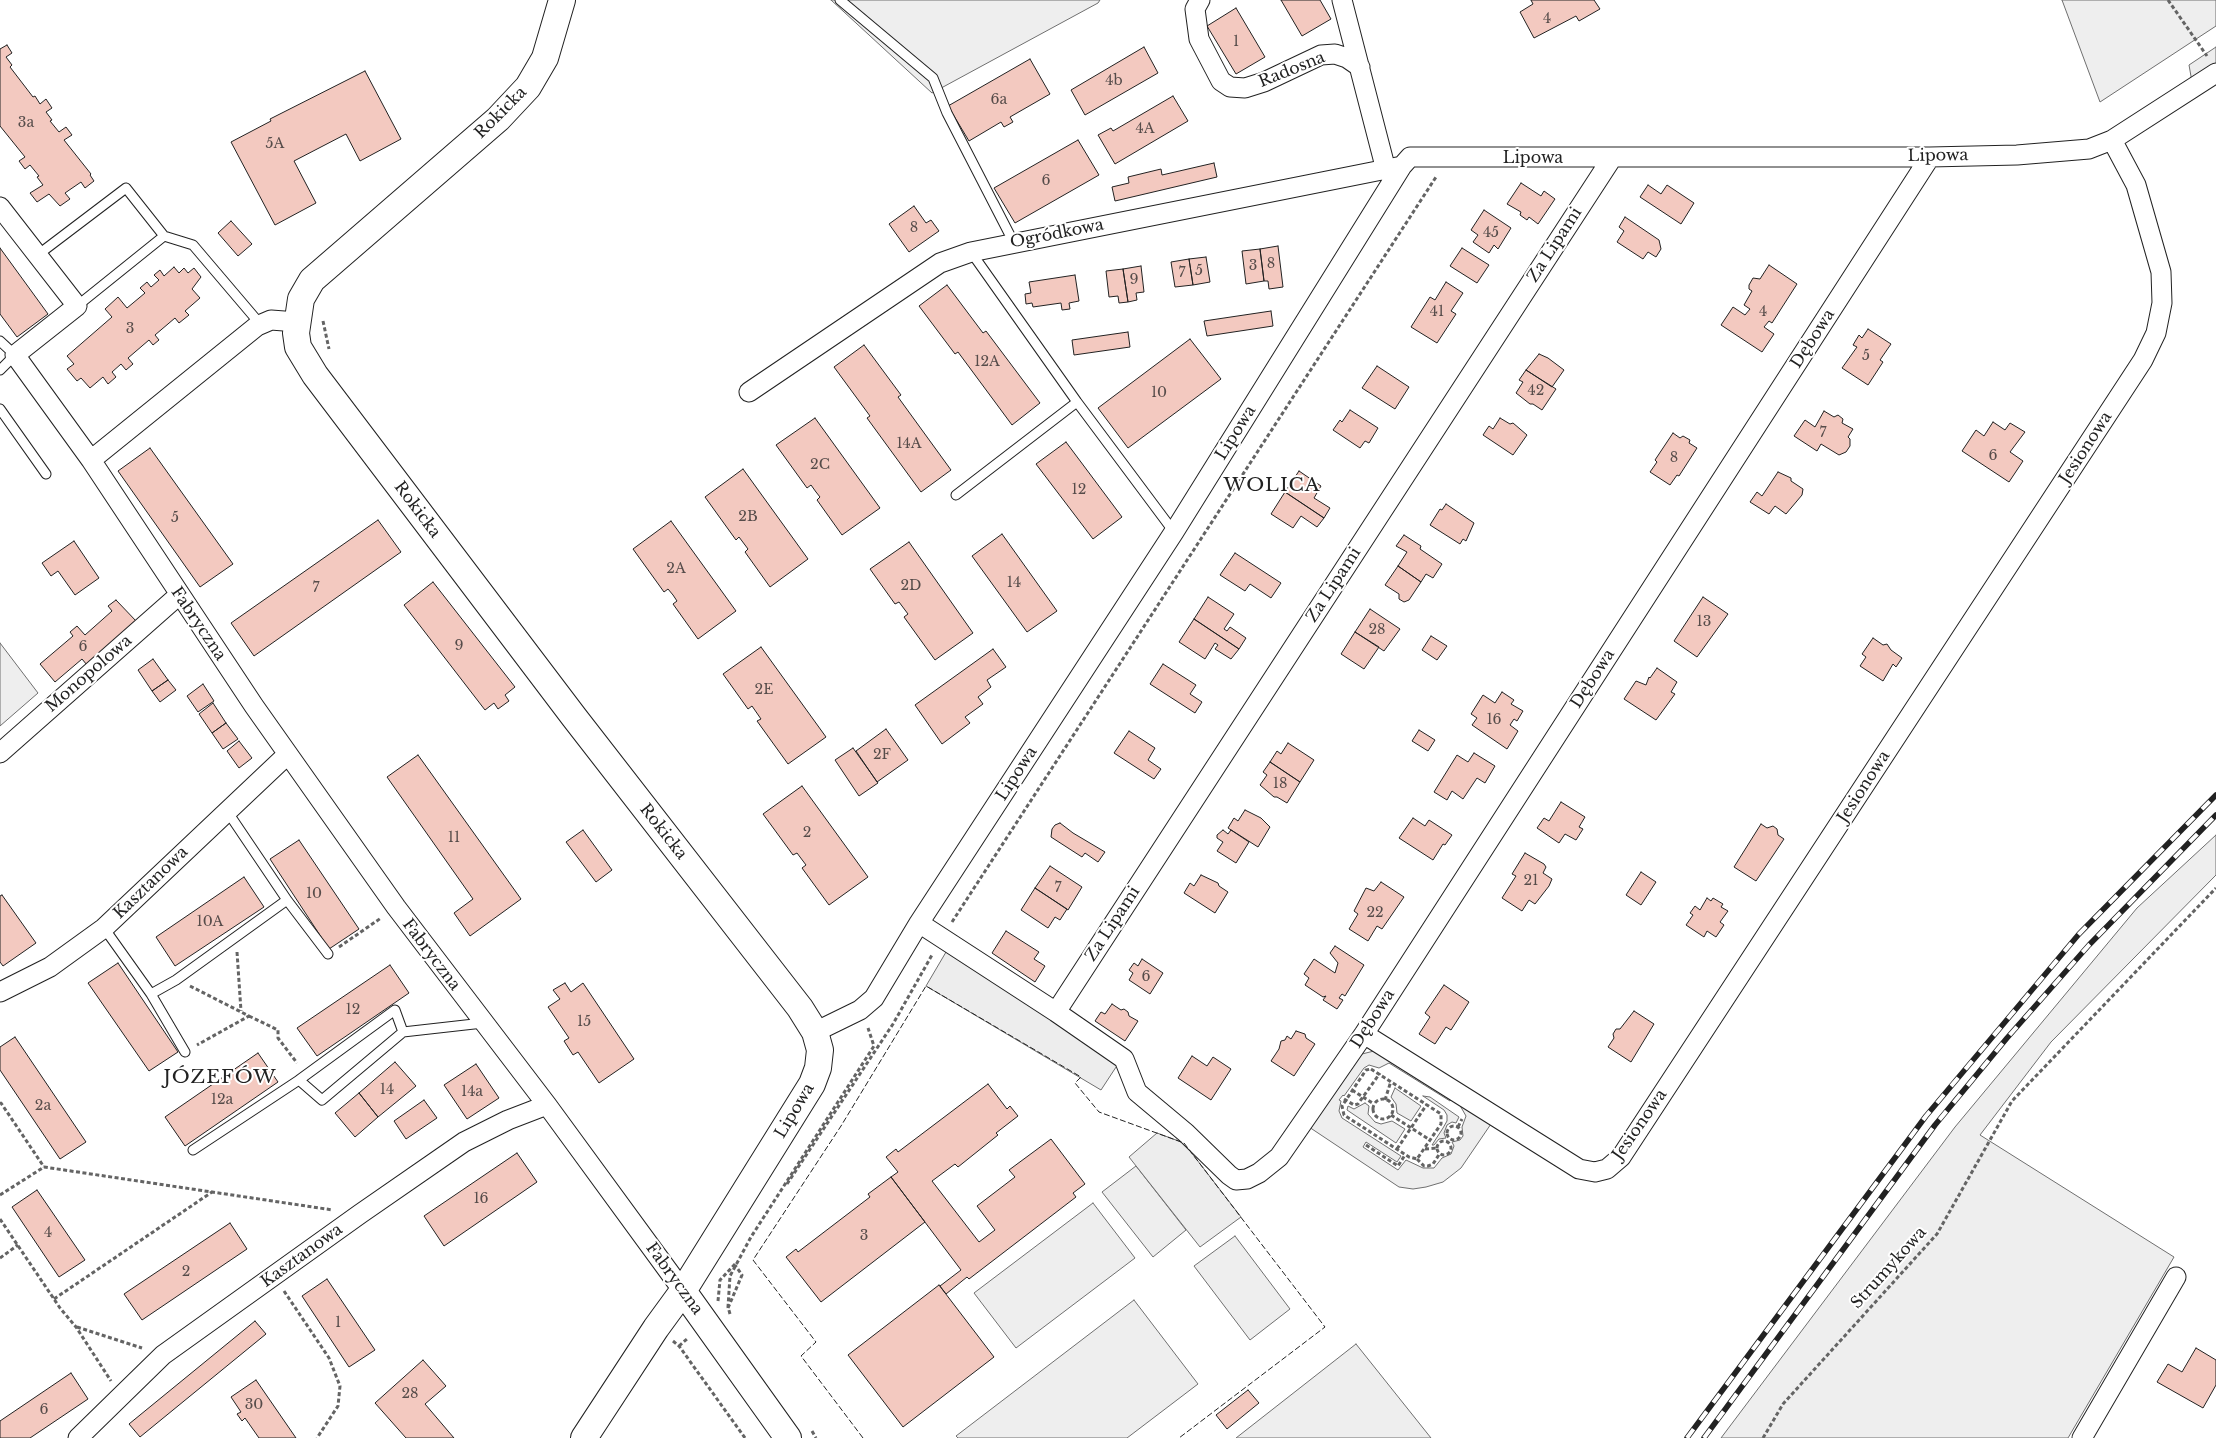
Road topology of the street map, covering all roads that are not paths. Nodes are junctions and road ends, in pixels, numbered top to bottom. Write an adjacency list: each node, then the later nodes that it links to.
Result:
1 (562, 0): 17 (main road, Rokicka)
2 (840, 0): 13 (lane)
3 (1200, 0): 5 (street, Radosna)
4 (1342, 0): 5 (street)
5 (1360, 67): 10 (street)
6 (2213, 67): 7 (street, Lipowa)
7 (2112, 140): 8 (street, Lipowa); 43 (street, Jesionowa)
8 (1930, 157): 9 (street, Lipowa); 43 (street, Dębowa)
9 (1612, 158): 10 (street, Lipowa); 39 (street, Za Lipami)
10 (1394, 168): 13 (street, Ogródkowa); 28 (street, Lipowa)
11 (0, 207): 15 (street)
12 (164, 236): 15 (lane); 16 (lane); 18 (lane)
13 (1014, 243): 14 (street, Ogródkowa)
14 (971, 252): 22 (street, Ogródkowa); 23 (lane)
15 (38, 254): 16 (street)
16 (77, 306): 20 (street)
17 (297, 322): 18 (street); 42 (main road, Rokicka)
18 (261, 324): 25 (street)
19 (0, 341): 20 (lane)
20 (15, 355): 21 (lane); 25 (street, Fabryczna)
21 (0, 370)
22 (749, 392)
23 (1077, 402): 27 (lane); 28 (lane)
24 (0, 410): 26 (lane)
25 (91, 460): 29 (street, Fabryczna)
26 (46, 474)
27 (956, 495)
28 (1174, 532): 34 (street, Lipowa)
29 (179, 595): 30 (street, Monopolowa); 31 (street, Fabryczna)
30 (0, 753)
31 (288, 754): 32 (street, Kasztanowa); 40 (street, Fabryczna)
32 (227, 811): 33 (lane); 35 (street, Kasztanowa)
33 (287, 900): 36 (lane); 38 (lane)
34 (919, 923): 39 (street); 42 (street, Lipowa)
35 (104, 928): 37 (street, Kasztanowa); 38 (lane)
36 (328, 954)
37 (0, 992)
38 (151, 994): 44 (lane)
39 (1056, 1012): 43 (street, Dębowa)
40 (483, 1023): 41 (lane); 46 (street, Fabryczna)
41 (403, 1032): 45 (lane); 45 (lane)
42 (815, 1032): 49 (main road, Lipowa)
43 (1364, 1034)
44 (185, 1052)
45 (303, 1078): 47 (lane)
46 (547, 1104): 49 (street, Fabryczna); 51 (street, Kasztanowa)
47 (193, 1150)
48 (2176, 1277): 53 (street)
49 (683, 1291): 50 (main road, Fabryczna); 52 (main road, Lipowa)
50 (800, 1434)
51 (78, 1438)
52 (584, 1438)
53 (2082, 1438)

